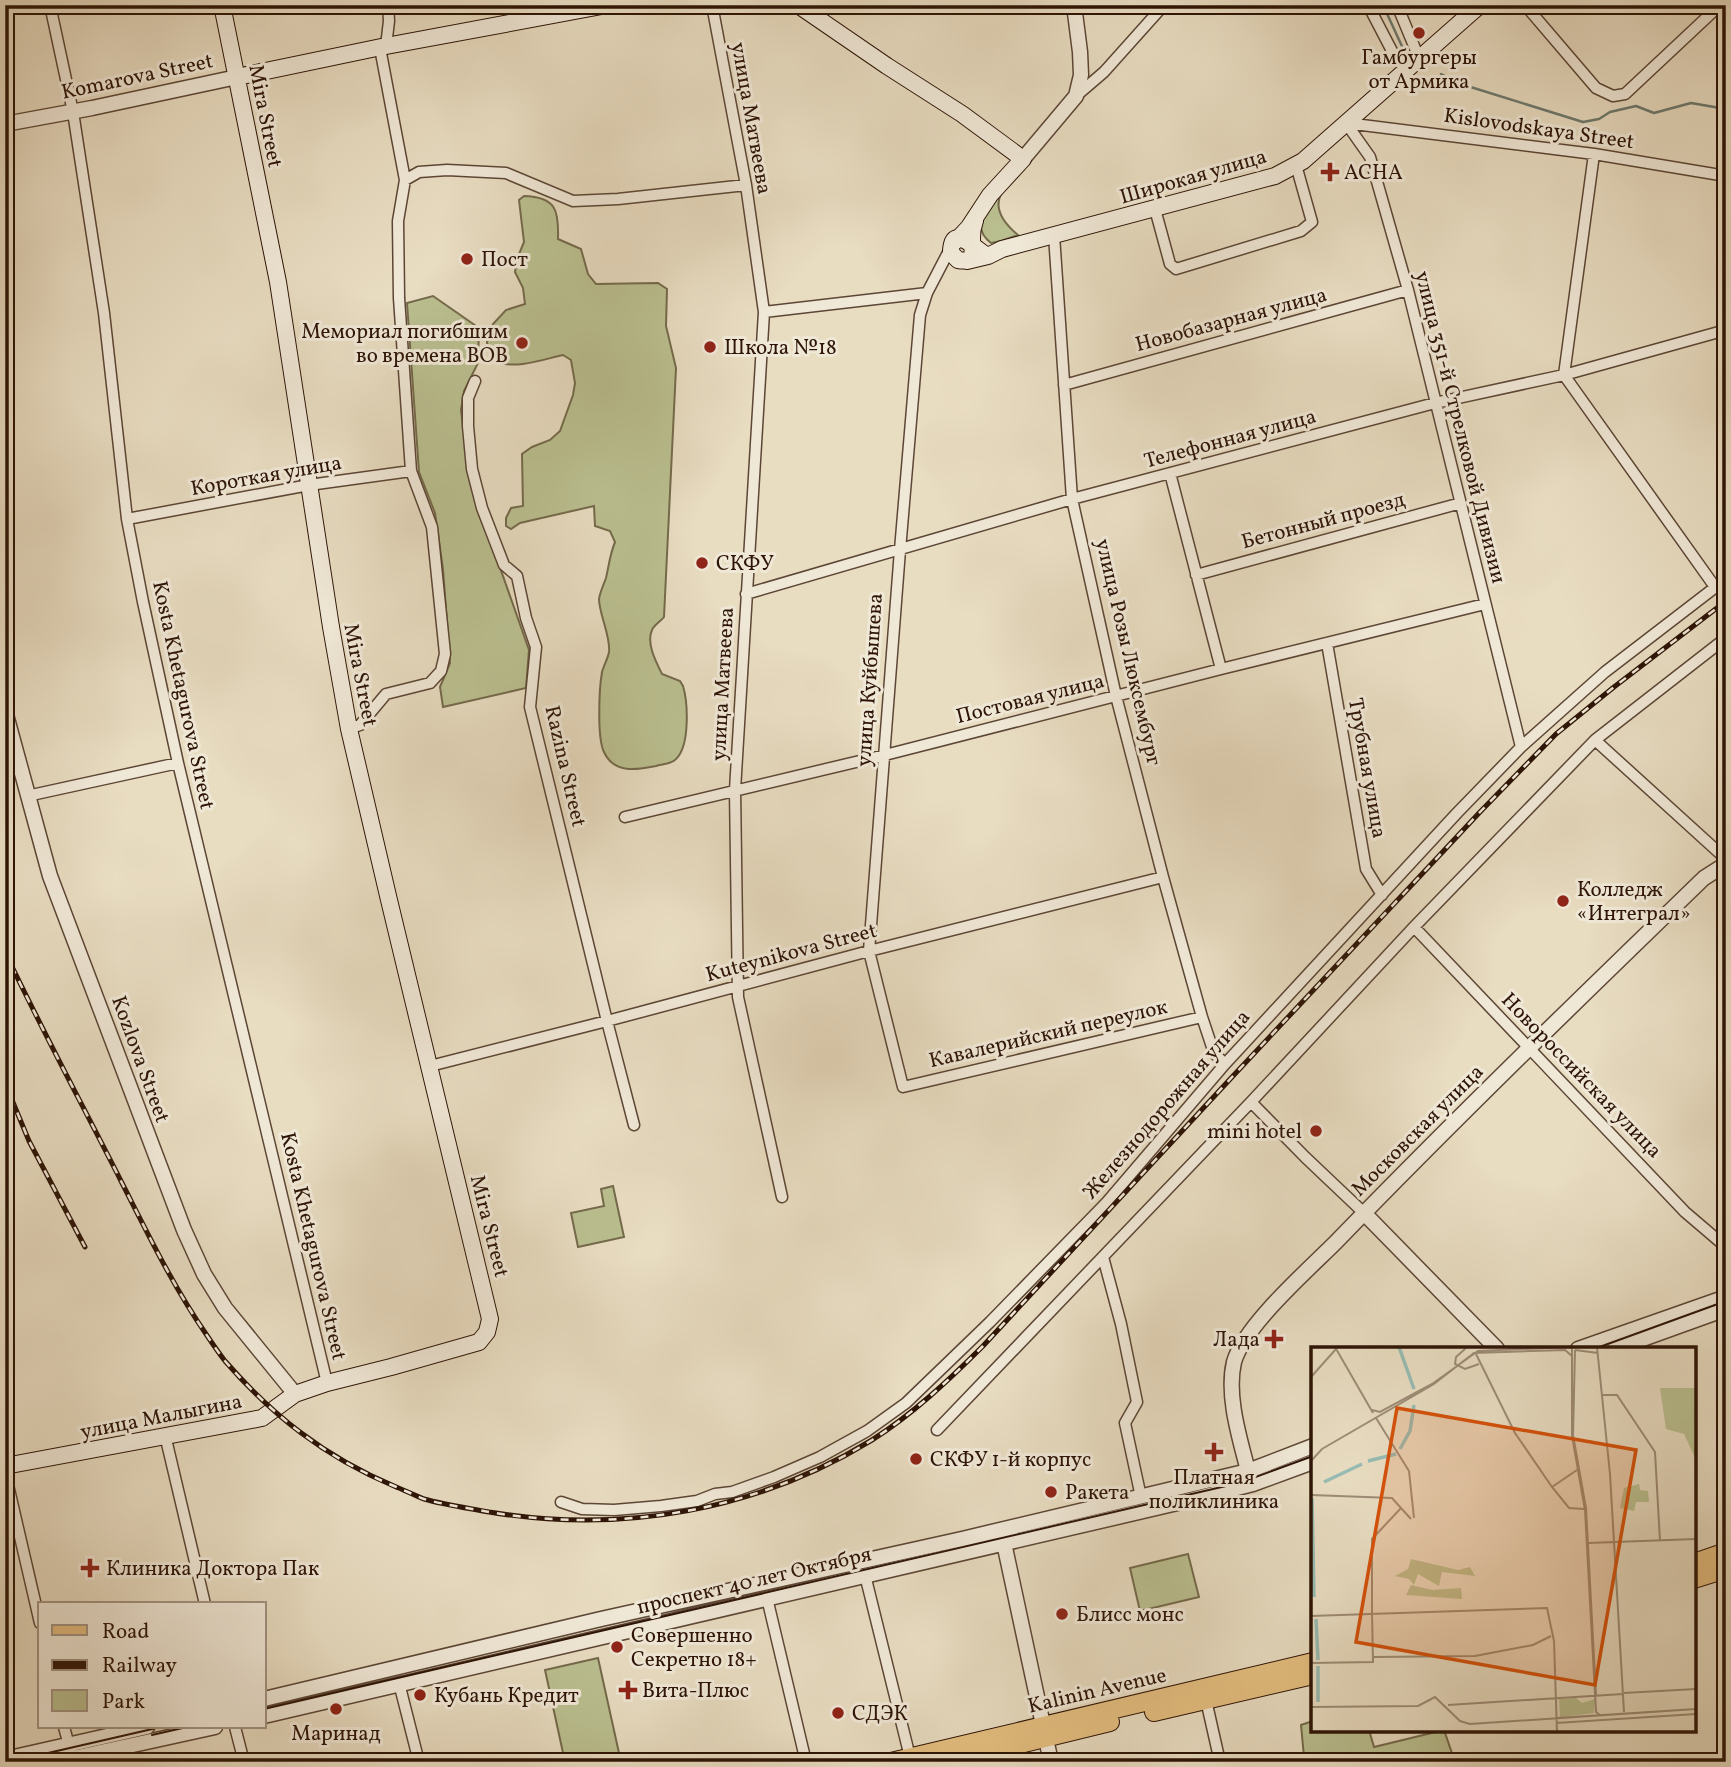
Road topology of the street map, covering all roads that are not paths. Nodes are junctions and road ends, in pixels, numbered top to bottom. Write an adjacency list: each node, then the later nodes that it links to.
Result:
1 (50, 5): 20 (street, Kosta Khetagurova Street)
2 (222, 5): 18 (main road, Mira Street)
3 (388, 5): 15 (street)
4 (607, 5): 14 (main road, Komarova Street)
5 (712, 5): 28 (street, улица Матвеева)
6 (798, 5): 24 (main road)
7 (1074, 5): 19 (street)
8 (1164, 5): 19 (street)
9 (1368, 5): 17 (street)
10 (1397, 5): 16 (street)
11 (1480, 5): 16 (main road, Широкая улица)
12 (1525, 5): 13 (street)
13 (1720, 5)
14 (540, 11): 15 (main road, Komarova Street)
15 (383, 47): 18 (main road, Komarova Street); 27 (street)
16 (1419, 58): 17 (main road, Широкая улица)
17 (1406, 70): 21 (main road, Широкая улица)
18 (237, 77): 20 (street, Komarova Street); 47 (main road, Mira Street)
19 (1076, 96): 24 (street)
20 (73, 112): 22 (street, Komarova Street); 50 (street, Kosta Khetagurova Street)
21 (1346, 122): 23 (street, Kislovodskaya Street); 25 (main road, Широкая улица); 37 (street, улица 351-й Стрелковой Дивизии)
22 (5, 124)
23 (1594, 153): 26 (street, Kislovodskaya Street); 41 (street)
24 (1023, 159): 30 (main road, улица Куйбышева)
25 (1296, 165): 29 (main road, Широкая улица); 29 (street)
26 (1726, 176)
27 (405, 180): 28 (street); 45 (street)
28 (746, 185): 39 (street, улица Матвеева)
29 (1155, 209): 31 (main road, Широкая улица)
30 (977, 215): 32 (main road, улица Куйбышева); 33 (main road, улица Куйбышева)
31 (1054, 235): 34 (main road, Широкая улица); 43 (street, улица Розы Люксембург)
32 (954, 242): 33 (main road); 35 (main road); 36 (street, улица Куйбышева)
33 (972, 244): 34 (main road); 35 (main road, улица Куйбышева)
34 (988, 256): 35 (main road, Широкая улица)
35 (965, 261): 36 (street)
36 (936, 276): 38 (street, улица Куйбышева)
37 (1408, 290): 43 (street, Новобазарная улица); 44 (street, улица 351-й Стрелковой Дивизии)
38 (927, 293): 39 (street); 51 (street, улица Куйбышева)
39 (764, 312): 55 (street, улица Матвеева)
40 (1726, 330): 41 (street, Телефонная улица)
41 (1564, 375): 44 (street, Телефонная улица); 54 (street)
42 (475, 381): 78 (street, Razina Street)
43 (1064, 385): 48 (street, улица Розы Люксембург)
44 (1435, 403): 46 (street, Телефонная улица); 49 (street, улица 351-й Стрелковой Дивизии)
45 (411, 471): 47 (street, Короткая улица); 62 (street)
46 (1170, 474): 48 (street, Телефонная улица); 52 (street)
47 (309, 485): 50 (street, Короткая улица); 62 (main road, Mira Street)
48 (1072, 499): 51 (street, Телефонная улица); 60 (street, улица Розы Люксембург)
49 (1461, 503): 52 (street, Бетонный проезд); 56 (street, улица 351-й Стрелковой Дивизии)
50 (127, 519): 66 (street, Kosta Khetagurova Street)
51 (900, 550): 55 (street, Телефонная улица); 65 (street, улица Куйбышева)
52 (1196, 575): 59 (street)
53 (1726, 579): 54 (street, Железнодорожная улица)
54 (1715, 587): 64 (street, Железнодорожная улица)
55 (746, 594): 67 (street, улица Матвеева)
56 (1485, 604): 58 (street, Постовая улица); 64 (street, улица 351-й Стрелковой Дивизии)
57 (1726, 638): 63 (street)
58 (1326, 643): 59 (street, Постовая улица); 73 (street, Трубная улица)
59 (1221, 669): 60 (street, Постовая улица)
60 (1116, 696): 65 (street, Постовая улица); 72 (street, улица Розы Люксембург)
61 (5, 711): 68 (street, Kozlova Street)
62 (349, 729): 81 (main road, Mira Street)
63 (1595, 740): 70 (street); 74 (street)
64 (1521, 747): 73 (street, Железнодорожная улица)
65 (885, 755): 67 (street, Постовая улица); 75 (street, улица Куйбышева)
66 (178, 763): 68 (street); 95 (street, Kosta Khetagurova Street)
67 (735, 790): 69 (street, Постовая улица); 76 (street, улица Матвеева)
68 (27, 796): 96 (street, Kozlova Street)
69 (625, 817)
70 (1726, 859)
71 (1726, 864): 79 (street, Московская улица)
72 (1163, 877): 75 (street, Kuteynikova Street); 77 (street, улица Розы Люксембург)
73 (1382, 895): 80 (street, Железнодорожная улица)
74 (1414, 927): 79 (street, Новороссийская улица); 83 (street)
75 (869, 951): 76 (street, Kuteynikova Street); 82 (street, улица Куйбышева)
76 (738, 986): 78 (street, Kuteynikova Street); 85 (street, улица Матвеева)
77 (1202, 1017): 80 (street, улица Розы Люксембург); 82 (street, Кавалерийский переулок)
78 (607, 1021): 81 (street, Kuteynikova Street); 84 (street, Razina Street)
79 (1530, 1048): 86 (street, Московская улица); 87 (street, Новороссийская улица)
80 (1225, 1064): 105 (street, Железнодорожная улица)
81 (430, 1066): 91 (main road, Mira Street)
82 (903, 1087)
83 (1251, 1102): 86 (street); 88 (street)
84 (634, 1125)
85 (782, 1197)
86 (1364, 1213): 92 (street); 103 (street, Московская улица)
87 (1726, 1247)
88 (1103, 1257): 97 (street); 104 (street)
89 (1726, 1297): 93 (street)
90 (1726, 1309): 94 (street)
91 (479, 1342): 95 (main road, улица Малыгина)
92 (1495, 1347)
93 (1584, 1347)
94 (1621, 1347)
95 (327, 1383): 96 (main road, улица Малыгина)
96 (295, 1394): 98 (main road, улица Малыгина)
97 (937, 1430)
98 (165, 1436): 101 (main road, улица Малыгина); 113 (street)
99 (1311, 1448): 103 (street, проспект 40 лет Октября)
100 (1311, 1463): 103 (street, проспект 40 лет Октября)
101 (5, 1466)
102 (5, 1472): 114 (street)
103 (1250, 1478): 104 (street, проспект 40 лет Октября); 106 (street, проспект 40 лет Октября)
104 (1142, 1497): 118 (street, проспект 40 лет Октября)
105 (561, 1502)
106 (1004, 1543): 110 (street, проспект 40 лет Октября); 125 (street)
107 (1726, 1552): 108 (main road)
108 (1696, 1562)
109 (1726, 1569): 111 (main road)
110 (865, 1575): 112 (street, проспект 40 лет Октября); 127 (street)
111 (1696, 1578)
112 (767, 1598): 117 (street, проспект 40 лет Октября); 132 (street)
113 (205, 1602)
114 (38, 1614)
115 (1311, 1663): 125 (main road, Kalinin Avenue)
116 (1311, 1675): 119 (main road, Kalinin Avenue)
117 (399, 1683): 120 (street, проспект 40 лет Октября); 131 (street)
118 (266, 1699)
119 (1206, 1700): 125 (main road, Kalinin Avenue); 136 (street)
120 (266, 1716)
121 (64, 1728): 126 (street)
122 (144, 1728): 126 (street)
123 (210, 1728): 126 (street)
124 (235, 1728): 130 (street)
125 (1045, 1732): 127 (main road, Kalinin Avenue); 134 (main road, Kalinin Avenue); 135 (street)
126 (71, 1755): 128 (street); 129 (street)
127 (910, 1757): 133 (main road, Kalinin Avenue)
128 (5, 1759)
129 (55, 1762)
130 (244, 1762)
131 (419, 1762)
132 (806, 1762)
133 (891, 1762)
134 (947, 1762)
135 (1051, 1762)
136 (1220, 1762)

